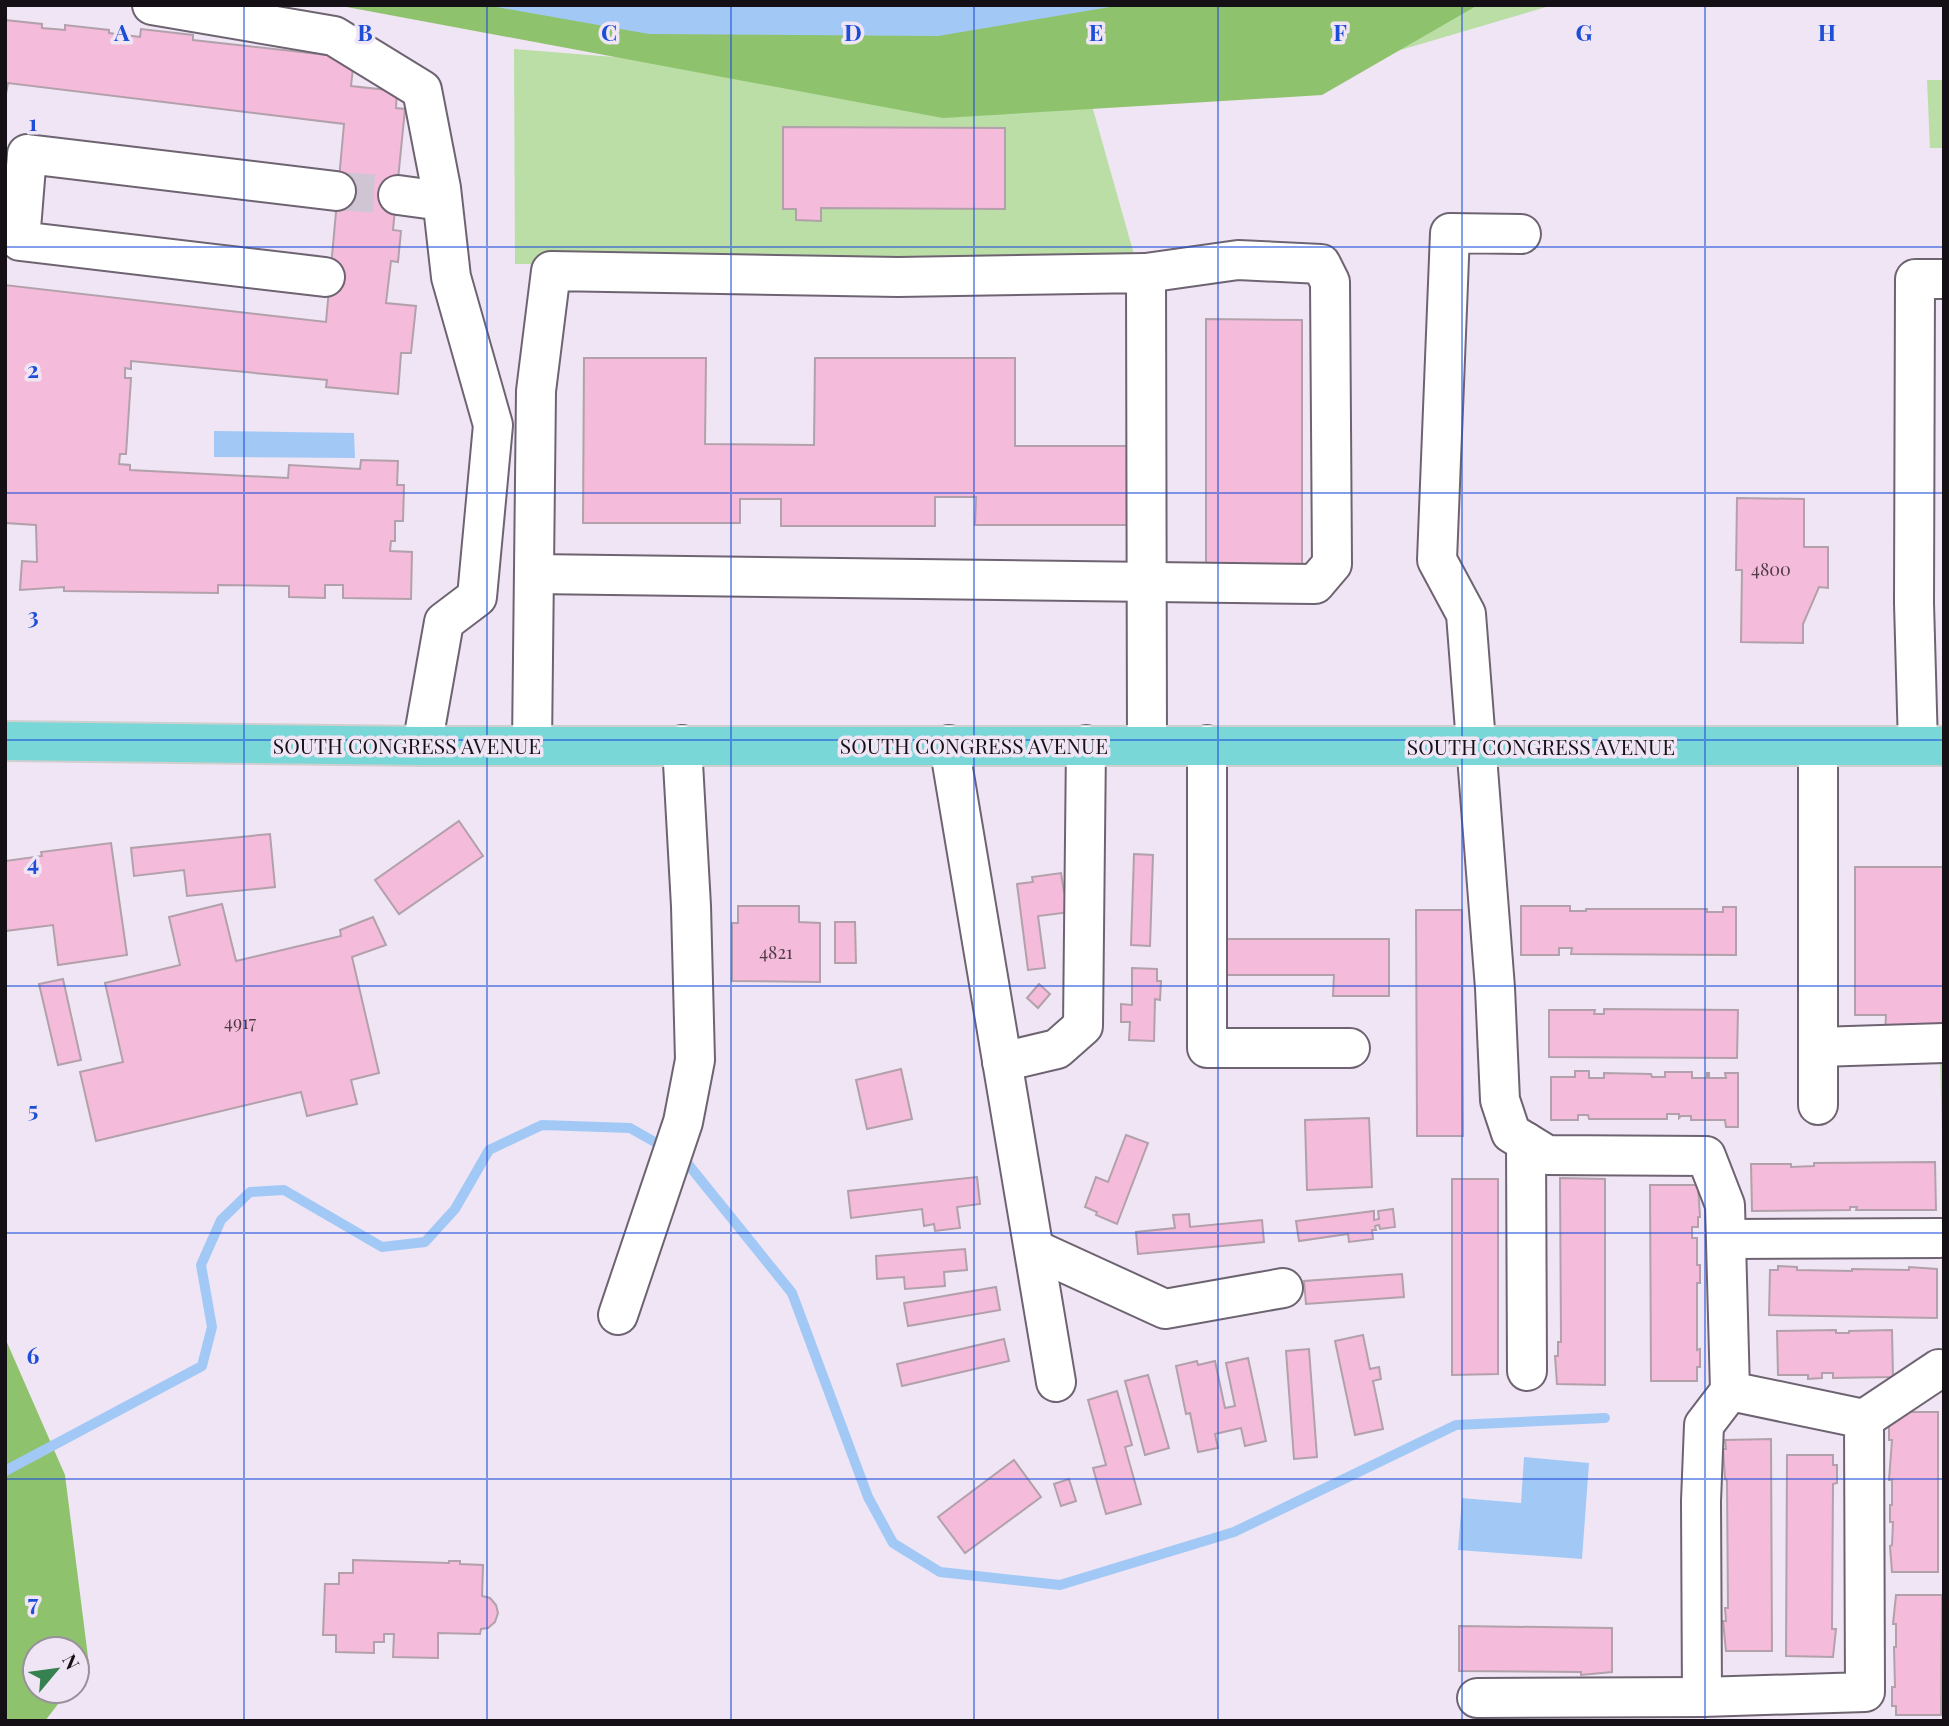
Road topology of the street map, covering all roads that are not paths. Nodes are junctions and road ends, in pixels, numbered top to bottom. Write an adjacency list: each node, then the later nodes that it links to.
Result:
1 (152, 5): 4 (street)
2 (336, 191): 7 (street)
3 (398, 195): 4 (street)
4 (442, 201): 17 (street)
5 (1521, 234): 20 (street)
6 (1146, 273): 10 (street); 11 (street); 11 (street)
7 (325, 277)
8 (1944, 279): 9 (street)
9 (1929, 361): 12 (street)
10 (534, 574): 11 (street); 18 (street)
11 (1147, 583): 15 (street)
12 (1929, 604): 22 (street)
13 (682, 745): 18 (main road, SOUTH CONGRESS AVENUE); 19 (main road, SOUTH CONGRESS AVENUE); 34 (street)
14 (1086, 745): 15 (main road, SOUTH CONGRESS AVENUE); 19 (main road, SOUTH CONGRESS AVENUE); 27 (street)
15 (1147, 745): 16 (main road, SOUTH CONGRESS AVENUE)
16 (1206, 745): 20 (main road, SOUTH CONGRESS AVENUE); 26 (street)
17 (422, 746): 18 (main road, SOUTH CONGRESS AVENUE); 23 (main road, SOUTH CONGRESS AVENUE)
18 (532, 746)
19 (949, 746): 27 (street)
20 (1476, 746): 21 (main road, SOUTH CONGRESS AVENUE); 29 (street)
21 (1818, 746): 22 (main road, SOUTH CONGRESS AVENUE); 25 (street)
22 (1931, 746)
23 (8, 748)
24 (1944, 1043): 25 (street)
25 (1818, 1047): 28 (street)
26 (1350, 1048)
27 (1002, 1062): 32 (street)
28 (1818, 1105)
29 (1526, 1142): 31 (street); 36 (street)
30 (1940, 1238): 31 (street)
31 (1727, 1239): 38 (street)
32 (1034, 1249): 33 (street); 37 (street)
33 (1283, 1288)
34 (618, 1315)
35 (1939, 1368): 39 (street)
36 (1527, 1371)
37 (1056, 1382)
38 (1730, 1391): 39 (street); 40 (street)
39 (1864, 1419): 40 (street)
40 (1702, 1697): 41 (street)
41 (1477, 1698)

